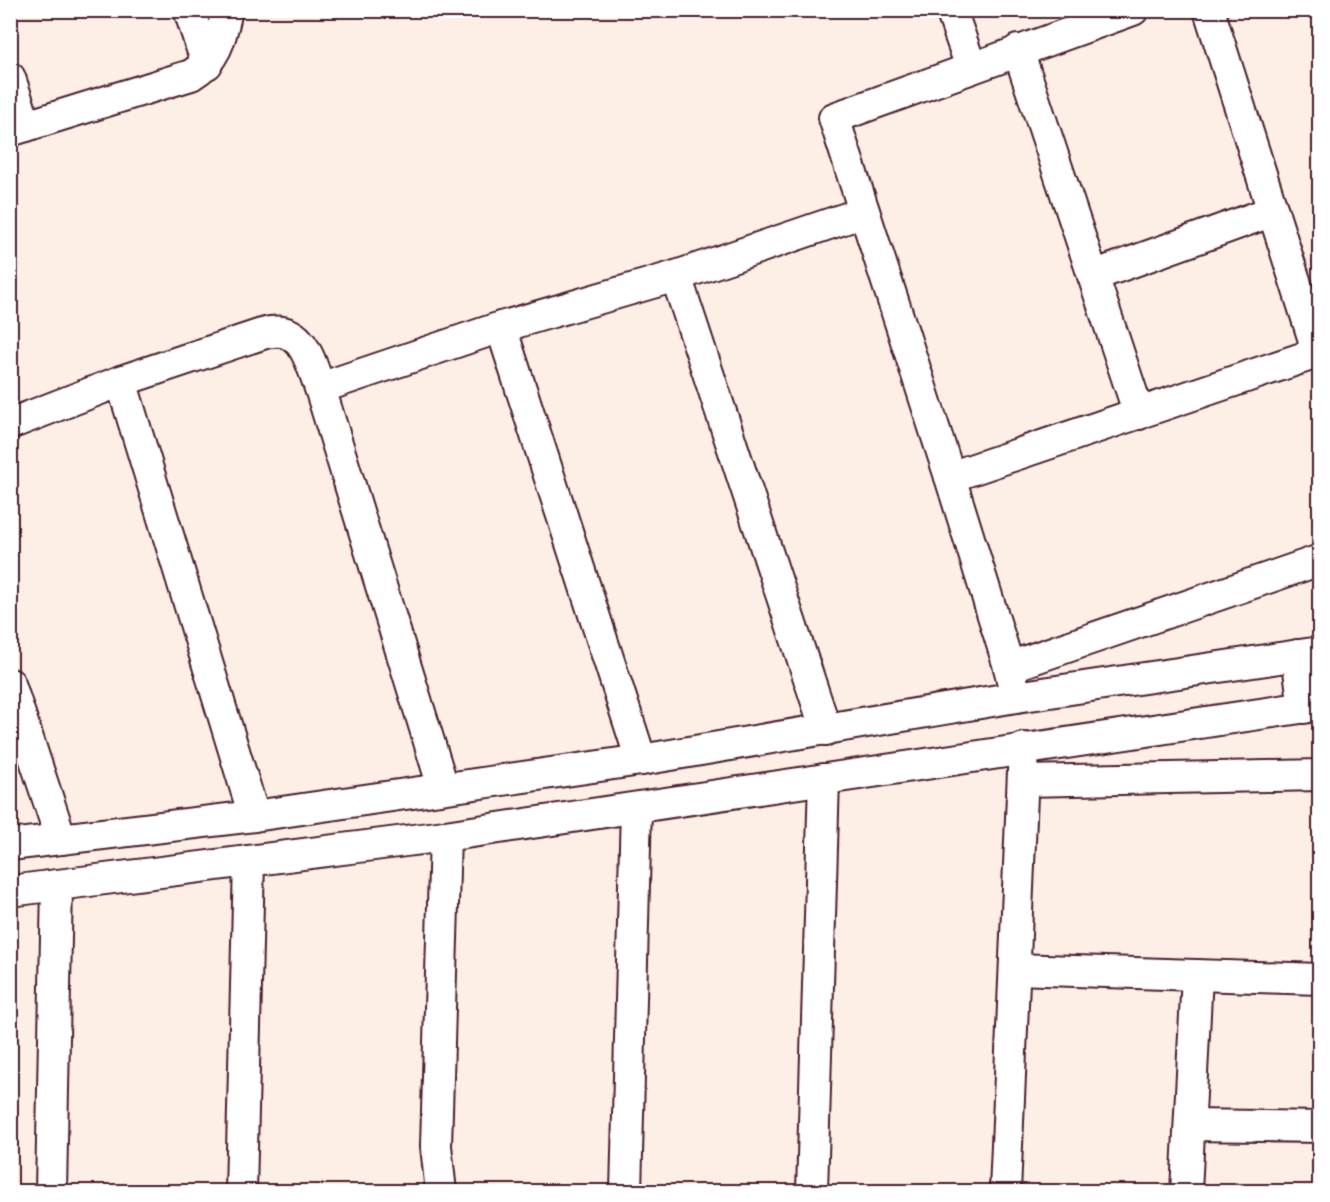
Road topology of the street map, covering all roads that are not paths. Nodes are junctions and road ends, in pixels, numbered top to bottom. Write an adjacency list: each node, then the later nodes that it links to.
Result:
1 (189, 10): 7 (street)
2 (227, 10): 7 (street)
3 (951, 10): 8 (street)
4 (1133, 10): 6 (street)
5 (1209, 10): 12 (street)
6 (1018, 50): 8 (street); 14 (street)
7 (207, 64): 10 (street)
8 (971, 67): 11 (street)
9 (10, 78): 10 (street)
10 (18, 129)
11 (864, 212): 13 (street); 21 (street)
12 (1273, 212): 14 (street); 16 (street)
13 (676, 276): 15 (street); 28 (street)
14 (1093, 276): 19 (street)
15 (501, 327): 18 (street); 30 (street)
16 (1319, 352): 19 (street)
17 (121, 381): 18 (street); 20 (street); 37 (street)
18 (320, 388): 34 (street)
19 (1139, 414): 21 (street)
20 (10, 424)
21 (950, 477): 24 (street)
22 (1320, 560): 24 (street)
23 (1308, 653): 26 (street); 27 (street)
24 (1009, 667): 26 (street)
25 (10, 684): 39 (street)
26 (1016, 697): 28 (street)
27 (1312, 707): 29 (street)
28 (826, 730): 30 (street)
29 (1024, 748): 32 (street); 33 (street)
30 (641, 760): 34 (street)
31 (1320, 775): 33 (street)
32 (824, 779): 36 (street); 54 (street)
33 (1024, 781): 45 (street)
34 (443, 787): 35 (street)
35 (356, 800): 37 (street); 41 (street)
36 (636, 808): 38 (street); 53 (street)
37 (254, 816): 39 (street)
38 (444, 836): 41 (street); 52 (street)
39 (61, 839): 40 (street)
40 (10, 845)
41 (360, 846): 42 (street)
42 (249, 861): 43 (street); 51 (street)
43 (57, 885): 44 (street); 50 (street)
44 (10, 891)
45 (1015, 969): 46 (street); 55 (street)
46 (1197, 975): 47 (street); 48 (street)
47 (1320, 979)
48 (1190, 1125): 49 (street); 56 (street)
49 (1320, 1126)
50 (51, 1191)
51 (241, 1191)
52 (441, 1191)
53 (626, 1191)
54 (812, 1191)
55 (1005, 1191)
56 (1186, 1191)

